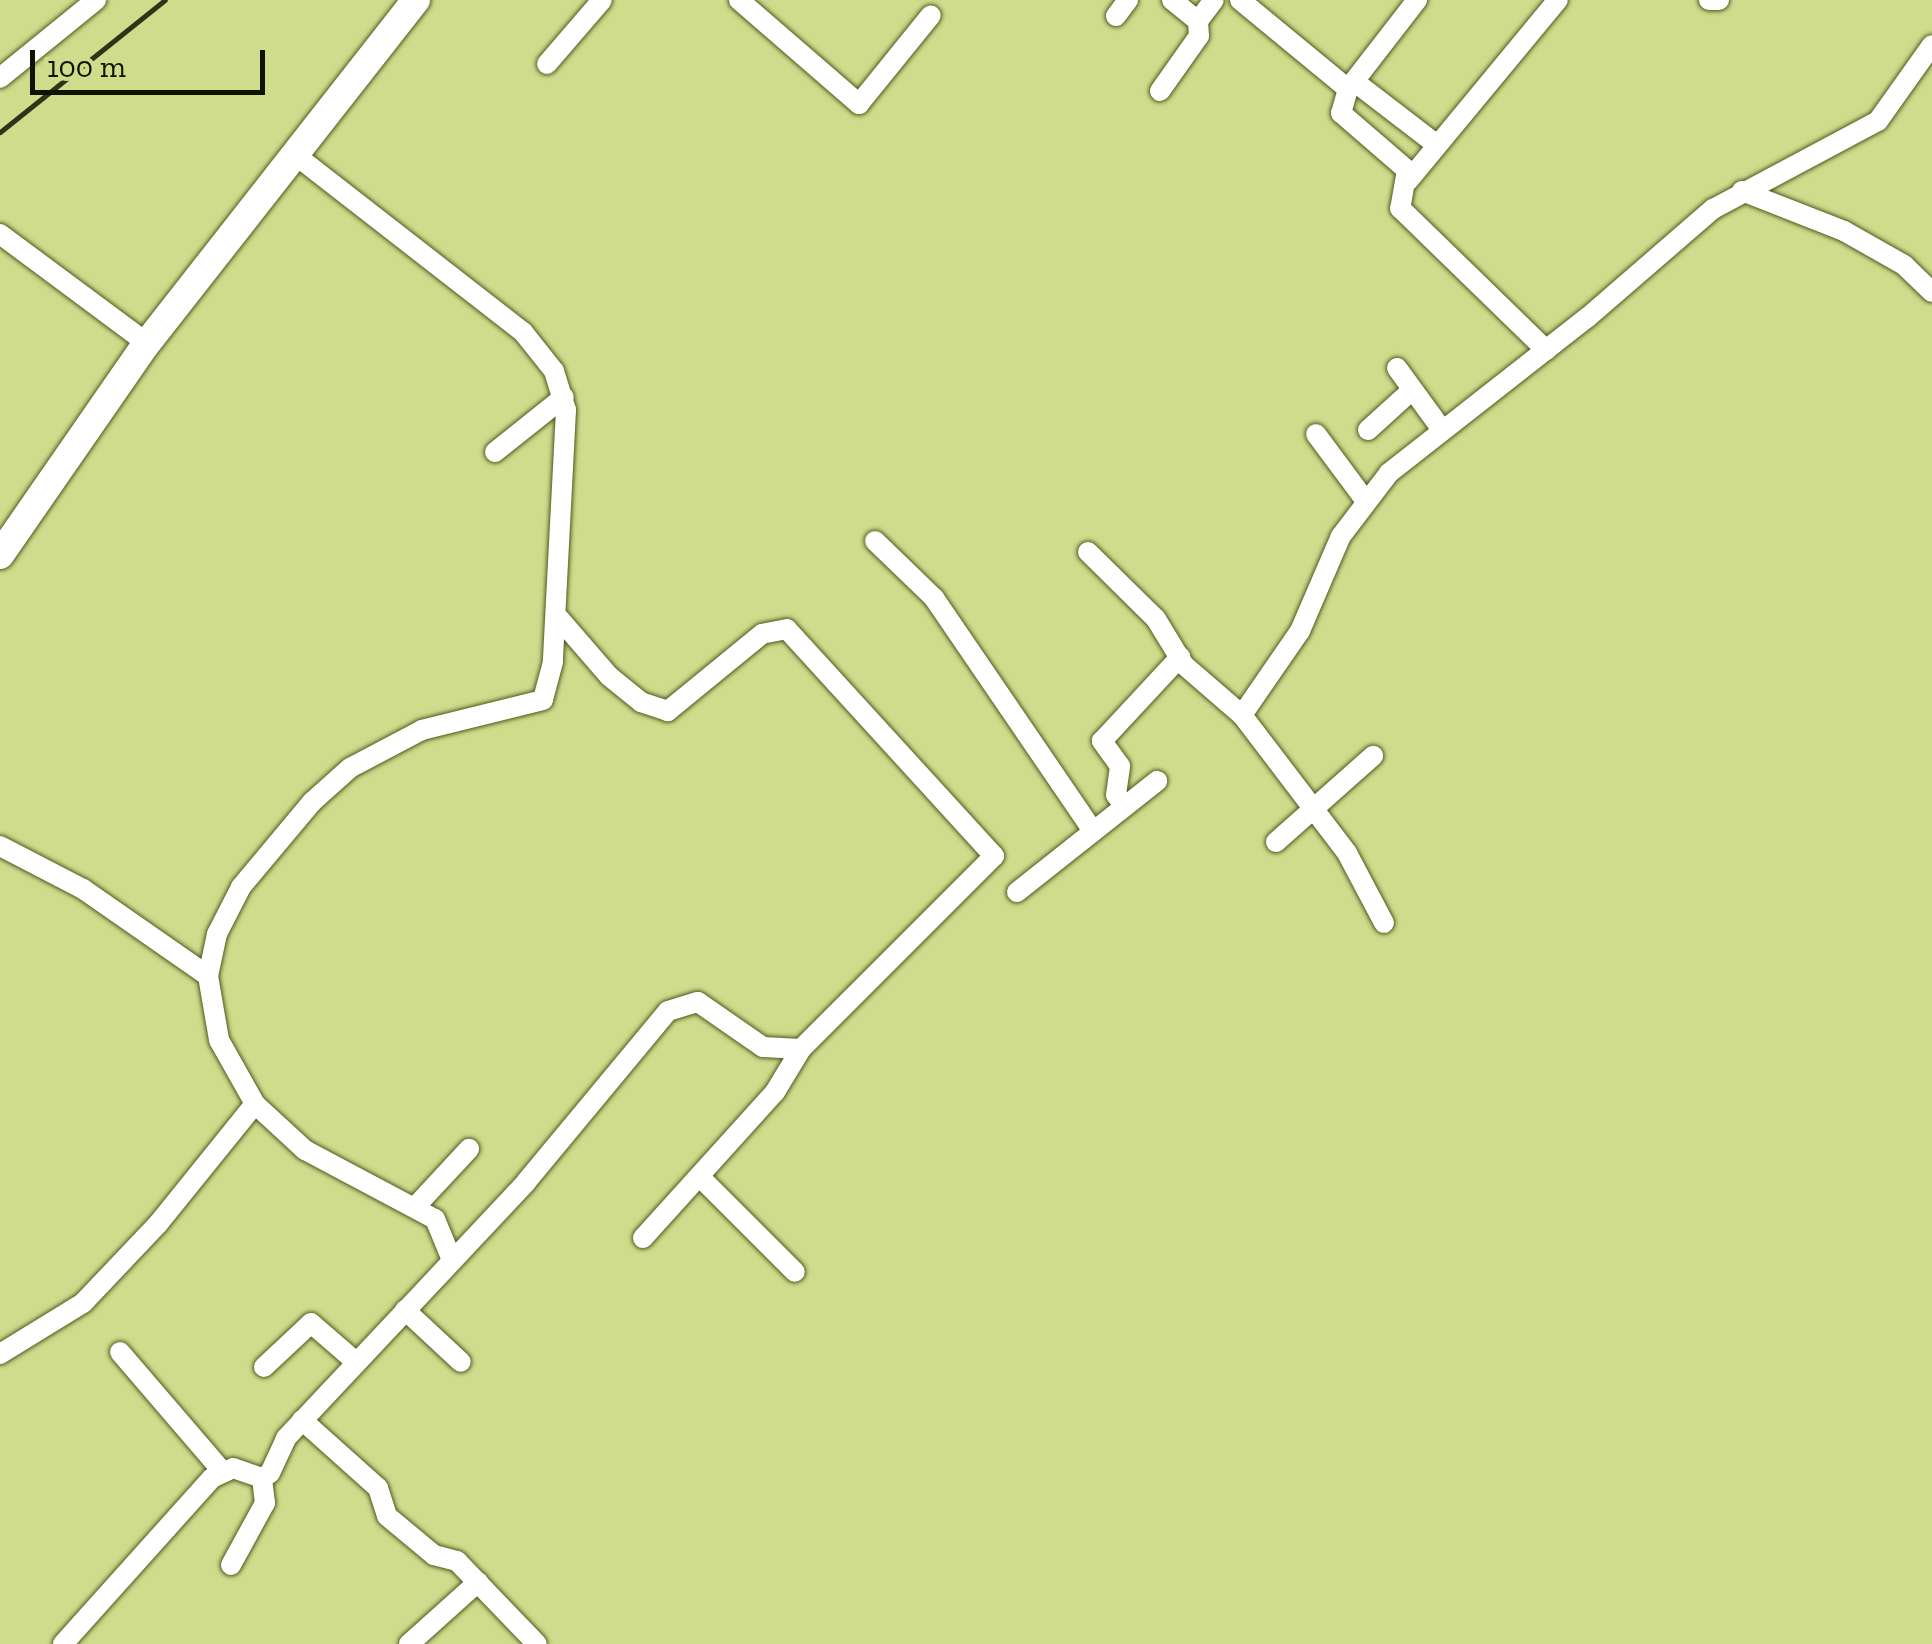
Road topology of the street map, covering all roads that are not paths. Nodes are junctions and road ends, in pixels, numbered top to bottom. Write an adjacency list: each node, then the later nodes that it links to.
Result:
1 (96, 0): 12 (street)
2 (416, 0): 21 (main road)
3 (602, 0): 16 (street)
4 (739, 0): 13 (street)
5 (1172, 0): 14 (street)
6 (1214, 0): 14 (street)
7 (1240, 0): 18 (street)
8 (1417, 0): 18 (street)
9 (1558, 0): 20 (street)
10 (1709, 0): 11 (street)
11 (1719, 0)
12 (75, 8): 17 (street)
13 (931, 15)
14 (1198, 20): 19 (street)
15 (1932, 45): 23 (street)
16 (547, 64)
17 (0, 78)
18 (1351, 85): 20 (street); 22 (street)
19 (1160, 91)
20 (1437, 145): 22 (street)
21 (298, 157): 26 (main road); 30 (street)
22 (1408, 181): 27 (street)
23 (1742, 191): 25 (street); 27 (street)
24 (0, 234): 26 (street)
25 (1932, 292)
26 (147, 343): 38 (main road)
27 (1546, 350): 31 (street)
28 (1397, 368): 29 (street)
29 (1412, 390): 31 (street); 32 (street)
30 (564, 397): 34 (street); 39 (street)
31 (1440, 427): 35 (street)
32 (1368, 430)
33 (1316, 434): 35 (street)
34 (495, 452)
35 (1366, 500): 41 (street)
36 (875, 542): 46 (street)
37 (1088, 552): 40 (street)
38 (0, 556)
39 (557, 616): 51 (street); 52 (street)
40 (1180, 657): 41 (street); 44 (street)
41 (1242, 714): 45 (street)
42 (1373, 756): 45 (street)
43 (1156, 781): 44 (street)
44 (1126, 806): 46 (street)
45 (1317, 810): 47 (street); 50 (street)
46 (1093, 832): 49 (street)
47 (1276, 842)
48 (0, 846): 51 (street)
49 (1018, 892)
50 (1384, 923)
51 (208, 976): 53 (street)
52 (801, 1049): 55 (street); 58 (street)
53 (255, 1104): 56 (street); 62 (street)
54 (469, 1149): 56 (street)
55 (700, 1177): 57 (street); 59 (street)
56 (416, 1206): 58 (street)
57 (643, 1238)
58 (452, 1260): 60 (street)
59 (796, 1272)
60 (405, 1310): 63 (street); 64 (street)
61 (120, 1352): 67 (street)
62 (0, 1354)
63 (356, 1362): 65 (street); 66 (street)
64 (461, 1362)
65 (264, 1367)
66 (302, 1420): 68 (street); 70 (street)
67 (222, 1471): 68 (street); 71 (street)
68 (262, 1478): 69 (street)
69 (232, 1564)
70 (478, 1582): 72 (street); 73 (street)
71 (63, 1644)
72 (409, 1644)
73 (537, 1644)

